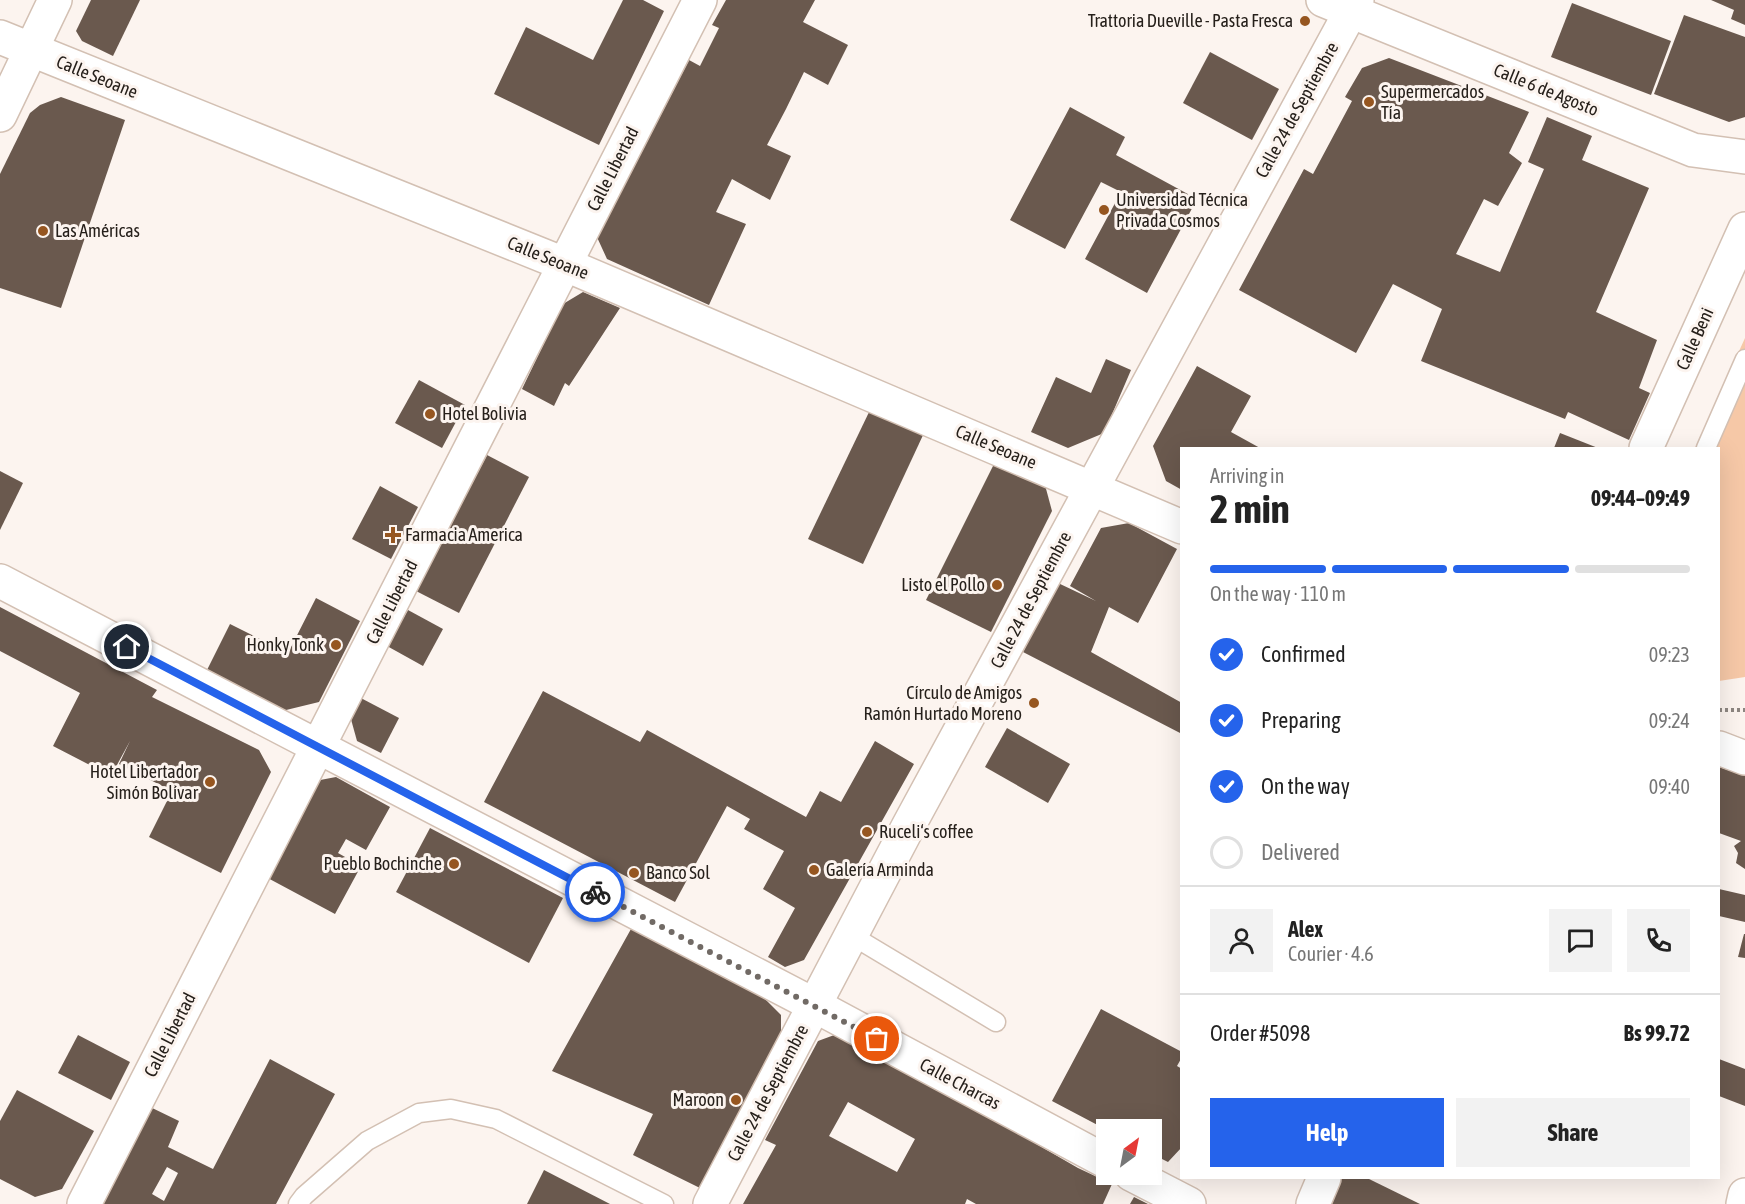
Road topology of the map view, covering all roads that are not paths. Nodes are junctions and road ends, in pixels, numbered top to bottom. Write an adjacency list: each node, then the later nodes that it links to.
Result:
1 (55, 0): 5 (street)
2 (700, 0): 9 (street, Calle Libertad)
3 (1344, 4): 7 (street, Calle 6 de Agosto); 13 (street, Calle 24 de Septiembre)
4 (0, 37): 5 (street, Calle Seoane)
5 (31, 51): 6 (street); 9 (street, Calle Seoane)
6 (0, 115)
7 (1745, 157)
8 (1745, 229): 11 (street, Calle Beni)
9 (564, 264): 13 (street, Calle Seoane); 16 (street, Calle Libertad)
10 (1745, 359): 12 (lane)
11 (1646, 447)
12 (1706, 447)
13 (1092, 488): 14 (street, Calle Seoane); 19 (street, Calle 24 de Septiembre)
14 (1180, 526)
15 (0, 581): 16 (street, Calle Charcas)
16 (317, 747): 20 (street, Calle Charcas); 26 (street, Calle Libertad)
17 (1720, 748): 18 (street)
18 (1745, 758)
19 (851, 935): 20 (street, Calle 24 de Septiembre); 21 (lane)
20 (814, 1005): 22 (street, Calle Charcas); 29 (street, Calle 24 de Septiembre)
21 (996, 1022)
22 (1096, 1156)
23 (1324, 1179): 31 (street)
24 (1152, 1185): 30 (street)
25 (1745, 1195): 32 (street)
26 (84, 1204)
27 (298, 1204): 28 (lane)
28 (664, 1204)
29 (710, 1204)
30 (1189, 1204)
31 (1313, 1204)
32 (1743, 1204)

